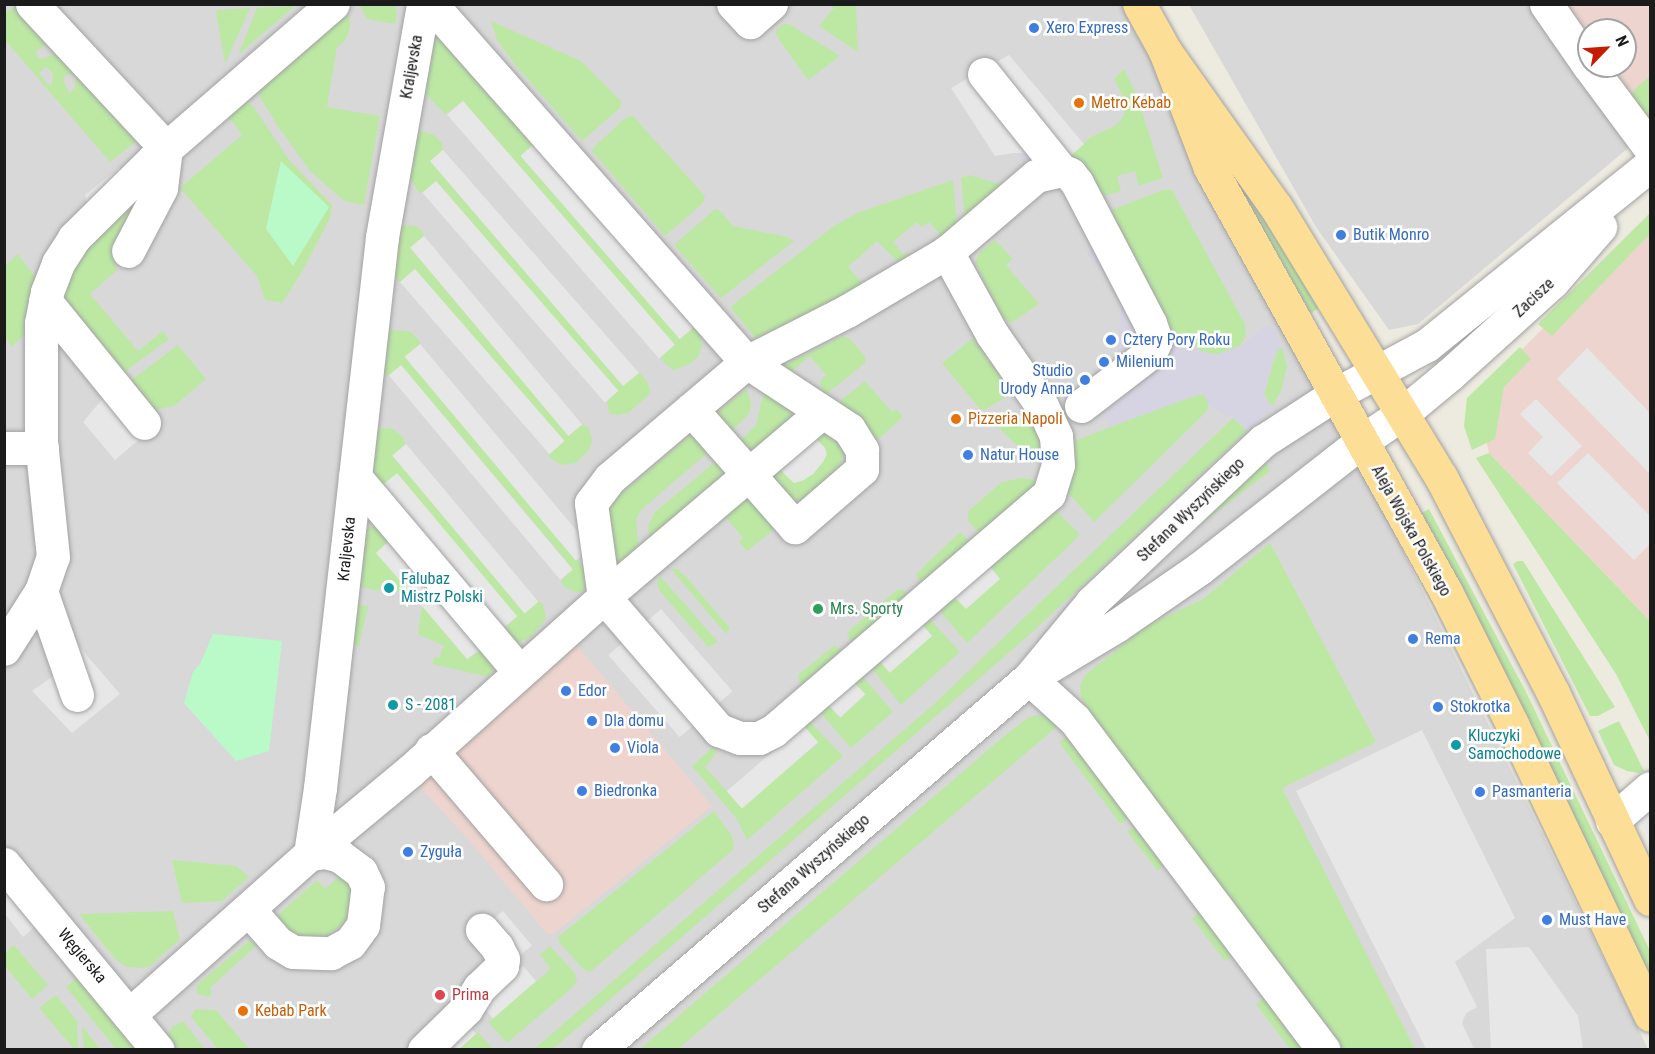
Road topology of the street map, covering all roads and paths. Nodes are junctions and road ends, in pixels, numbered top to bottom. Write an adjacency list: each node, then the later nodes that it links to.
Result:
1 (32, 4): 13 (street)
2 (333, 4): 13 (street)
3 (423, 4): 32 (street, Kraljevska)
4 (431, 4): 20 (street)
5 (733, 4): 6 (street)
6 (771, 4)
7 (1139, 4): 10 (main road, Aleja Wojska Polskiego)
8 (1546, 4): 9 (street)
9 (1577, 49)
10 (1165, 51): 21 (main road, Aleja Wojska Polskiego); 22 (main road, Aleja Wojska Polskiego)
11 (984, 74): 16 (street)
12 (1598, 78): 14 (street)
13 (166, 148): 17 (street); 19 (street)
14 (1650, 148)
15 (1650, 166): 21 (street, Zacisze); 26 (street, Zacisze)
16 (1061, 170): 18 (street); 23 (street)
17 (128, 251)
18 (947, 252): 20 (street); 33 (street)
19 (45, 301): 27 (street); 30 (street)
20 (747, 362): 24 (street); 25 (street)
21 (1378, 373): 22 (street, Stefana Wyszyńskiego); 26 (main road, Aleja Wojska Polskiego)
22 (1334, 395): 28 (main road, Aleja Wojska Polskiego); 37 (street, Stefana Wyszyńskiego)
23 (1081, 406)
24 (691, 409): 31 (street); 33 (street)
25 (822, 412): 31 (street); 31 (street)
26 (1403, 413): 28 (street, Stefana Wyszyńskiego); 41 (main road, Aleja Wojska Polskiego)
27 (144, 423)
28 (1362, 441): 37 (street, Stefana Wyszyńskiego); 49 (main road, Aleja Wojska Polskiego)
29 (4, 448): 30 (street)
30 (42, 448): 34 (street)
31 (748, 474): 33 (street)
32 (355, 477): 36 (street); 42 (street, Kraljevska)
33 (604, 597): 36 (street)
34 (34, 602): 35 (street); 38 (street)
35 (4, 650)
36 (520, 672): 39 (street)
37 (1029, 678): 52 (street, Stefana Wyszyńskiego); 53 (street)
38 (77, 695)
39 (431, 750): 42 (street); 44 (street)
40 (1650, 788): 41 (street)
41 (1612, 821): 45 (main road, Aleja Wojska Polskiego)
42 (310, 854): 46 (street); 46 (street)
43 (4, 864): 48 (street, Węgierska)
44 (546, 884)
45 (1650, 899)
46 (249, 910): 48 (street)
47 (482, 930): 51 (street)
48 (129, 1015): 50 (street, Węgierska)
49 (1650, 1015)
50 (158, 1050)
51 (424, 1050)
52 (598, 1050)
53 (1324, 1050)

